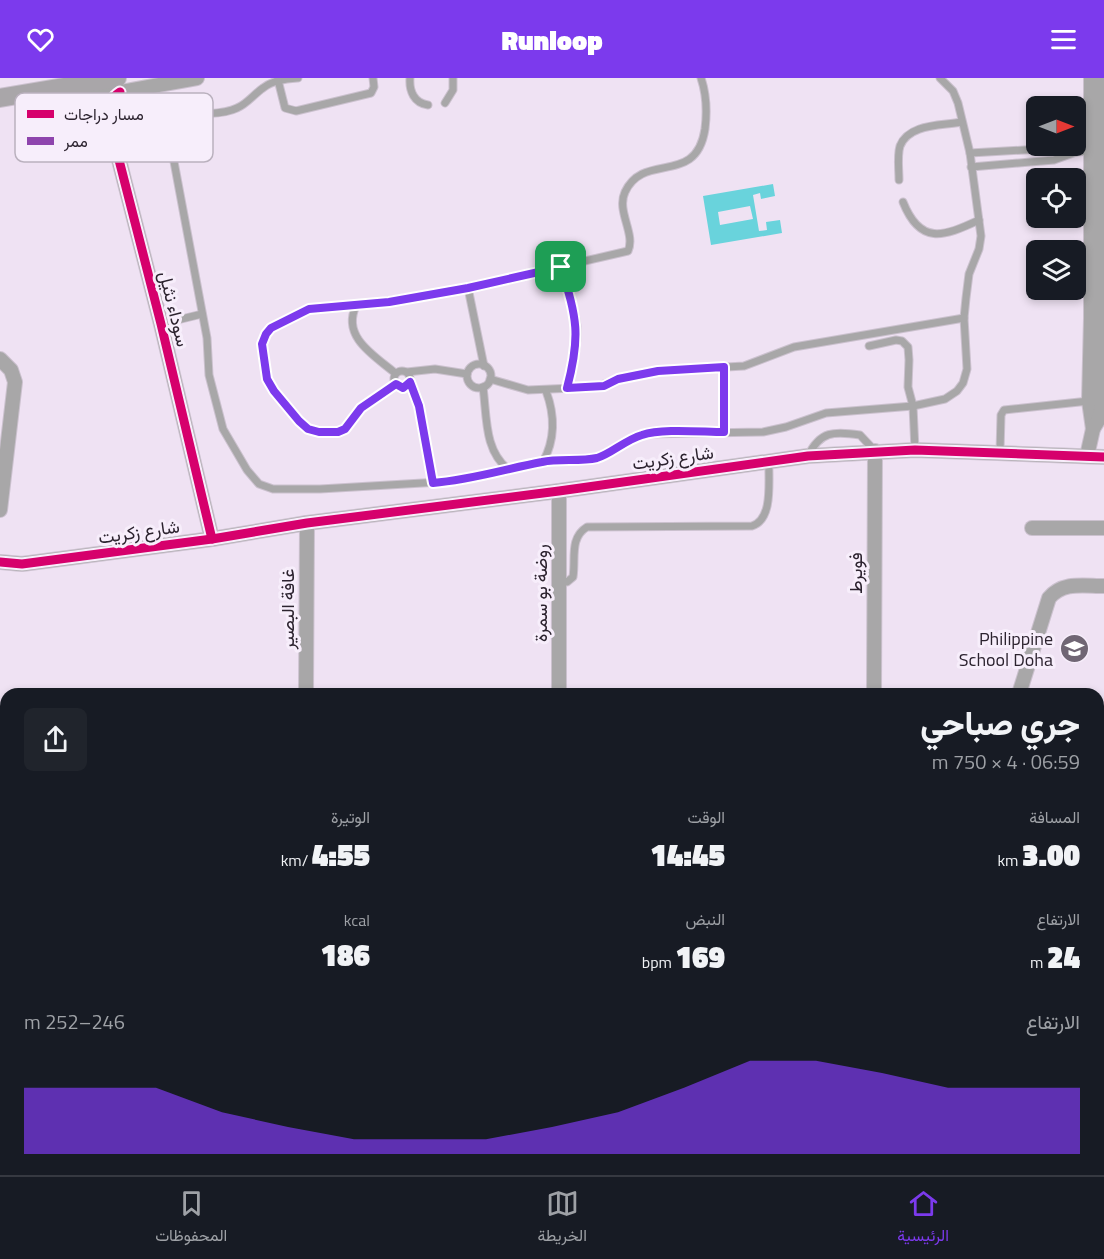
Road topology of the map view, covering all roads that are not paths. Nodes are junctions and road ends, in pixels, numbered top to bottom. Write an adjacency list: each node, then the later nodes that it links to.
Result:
1 (197, 78): 11 (street)
2 (298, 78): 10 (lane)
3 (373, 78): 10 (lane)
4 (410, 78): 15 (lane)
5 (453, 78): 14 (lane)
6 (701, 78): 28 (lane)
7 (940, 78): 17 (lane)
8 (1091, 78): 18 (street)
9 (1102, 78): 18 (street)
10 (278, 80): 16 (lane)
11 (119, 85): 12 (main road); 13 (street)
12 (47, 93)
13 (94, 93)
14 (445, 103)
15 (428, 105)
16 (213, 114)
17 (961, 122): 20 (lane); 25 (lane)
18 (1099, 146): 33 (street)
19 (1026, 150): 20 (lane)
20 (970, 153): 24 (lane)
21 (1065, 156): 24 (lane)
22 (120, 162): 34 (street, سوداء نثيل)
23 (174, 162): 31 (lane)
24 (971, 167): 27 (lane)
25 (899, 180)
26 (903, 202): 27 (lane)
27 (979, 220): 32 (lane)
28 (561, 267): 29 (lane); 46 (lane)
29 (468, 288): 30 (lane); 37 (lane)
30 (356, 306): 40 (lane); 44 (lane)
31 (202, 314): 34 (lane); 61 (lane)
32 (964, 318): 38 (lane); 49 (lane)
33 (1099, 318): 48 (street); 50 (street)
34 (161, 324): 67 (street, سوداء نثيل)
35 (869, 346): 49 (lane)
36 (0, 359): 63 (street)
37 (484, 366): 41 (lane); 42 (lane)
38 (724, 367): 46 (lane); 51 (lane)
39 (407, 372): 40 (lane); 41 (lane); 43 (lane)
40 (395, 373): 44 (lane)
41 (467, 374): 45 (lane)
42 (490, 379): 45 (lane); 47 (lane)
43 (410, 382): 44 (lane); 61 (lane)
44 (396, 384)
45 (483, 387): 60 (lane)
46 (567, 388): 47 (lane)
47 (546, 391): 59 (lane)
48 (1089, 401): 50 (street); 54 (lane)
49 (913, 406): 51 (lane); 52 (lane)
50 (1093, 429): 56 (street)
51 (724, 432): 59 (lane)
52 (915, 450): 53 (street, شارع زكريت); 54 (street, شارع زكريت)
53 (875, 451): 55 (street, شارع زكريت); 55 (lane); 73 (street, فويرط)
54 (1000, 452): 56 (street, شارع زكريت)
55 (808, 456): 58 (street, شارع زكريت)
56 (1087, 456): 57 (street, شارع زكريت)
57 (1104, 457)
58 (769, 460): 62 (street, شارع زكريت); 69 (lane)
59 (543, 462): 60 (lane)
60 (509, 470): 61 (lane)
61 (433, 483)
62 (559, 491): 64 (street, شارع زكريت); 69 (street, روضة بو سمرة)
63 (0, 510)
64 (307, 523): 67 (street, شارع زكريت); 71 (street, غافة البصير)
65 (1032, 528): 66 (street)
66 (1104, 528)
67 (213, 538): 68 (street, شارع زكريت)
68 (0, 562)
69 (559, 582): 72 (street, روضة بو سمرة)
70 (1104, 586): 74 (street)
71 (306, 688)
72 (559, 688)
73 (874, 688)
74 (1022, 688)

